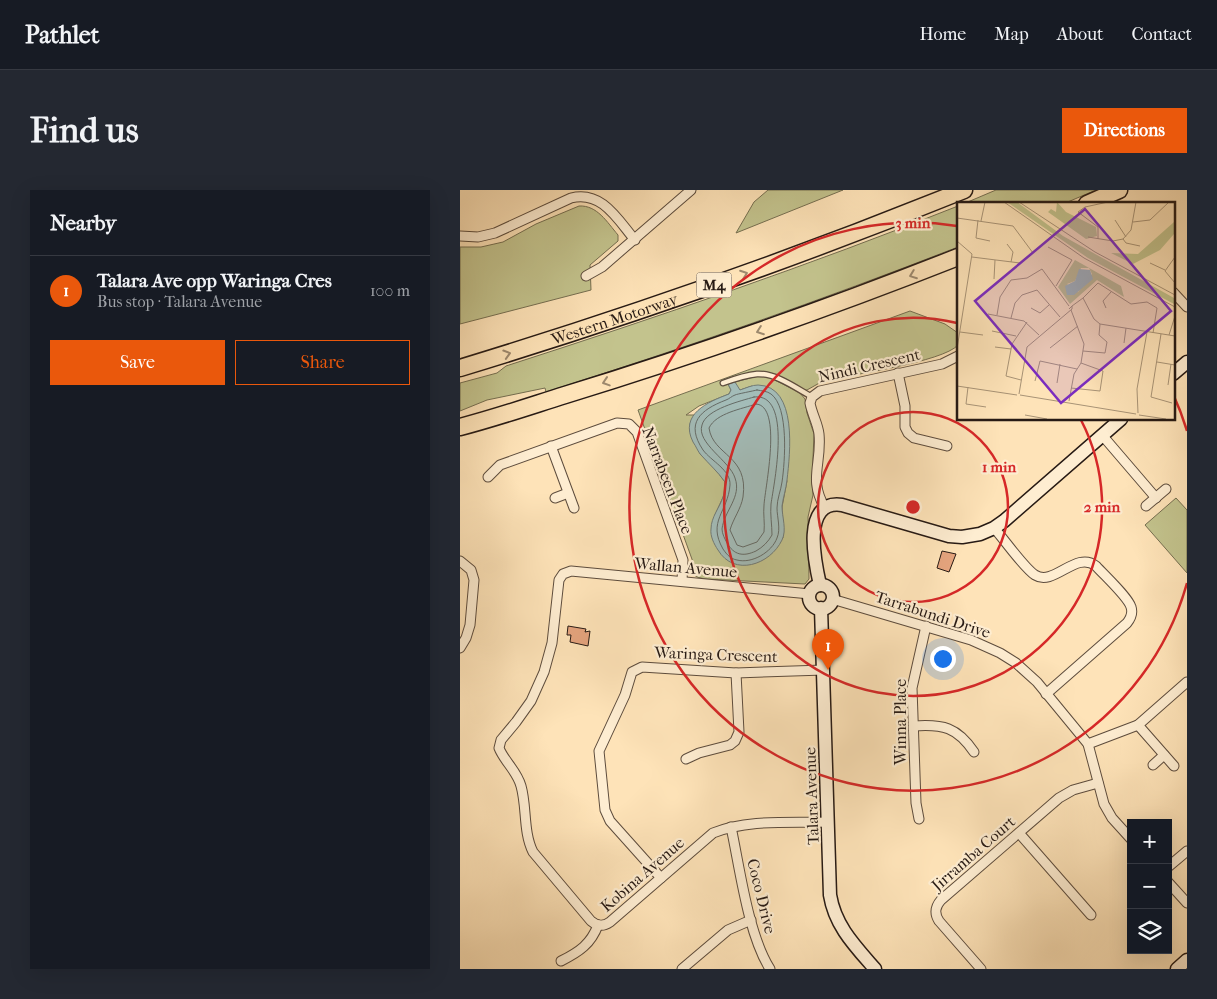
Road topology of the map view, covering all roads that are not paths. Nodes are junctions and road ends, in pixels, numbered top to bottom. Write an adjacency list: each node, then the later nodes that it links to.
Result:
1 (690, 190): 6 (street)
2 (964, 190): 13 (highway, Western Motorway / M4, one-way to 2)
3 (1119, 190): 4 (highway)
4 (1092, 202)
5 (460, 236): 6 (street)
6 (634, 240): 8 (street)
7 (957, 257): 19 (highway, one-way to 19)
8 (586, 276)
9 (1174, 293): 10 (street)
10 (1187, 307)
11 (957, 356): 15 (street, Nindi Crescent)
12 (1187, 362): 14 (street)
13 (460, 368)
14 (1174, 373)
15 (898, 374): 17 (street, Nindi Crescent); 22 (street)
16 (723, 383): 17 (lane)
17 (812, 396): 30 (street, Nindi Crescent)
18 (1120, 420): 20 (street)
19 (460, 427)
20 (1102, 436): 27 (street); 31 (street)
21 (551, 446): 23 (street, Narrabeen Place); 25 (street); 34 (street, Narrabeen Place)
22 (947, 446)
23 (488, 477)
24 (1166, 489): 27 (street)
25 (568, 493): 26 (street); 29 (street)
26 (555, 498)
27 (1156, 498): 28 (street)
28 (1146, 506)
29 (574, 508)
30 (825, 508): 31 (street); 35 (street)
31 (994, 528): 44 (street)
32 (460, 561): 40 (street)
33 (561, 576): 34 (street, Wallan Avenue); 66 (street, Kobina Avenue)
34 (682, 581): 36 (street, Wallan Avenue)
35 (820, 585): 36 (street); 37 (street)
36 (810, 594): 38 (street)
37 (832, 599): 38 (street); 39 (street, Tarrabundi Drive)
38 (821, 608): 41 (street, Talara Avenue)
39 (926, 626): 44 (street, Tarrabundi Drive); 46 (street, Winna Place)
40 (460, 648)
41 (824, 670): 42 (street, Waringa Crescent); 55 (street, Talara Avenue)
42 (736, 673): 50 (street); 61 (street, Waringa Crescent)
43 (1187, 682): 45 (street)
44 (1046, 694): 47 (street, Tarrabundi Drive)
45 (1138, 724): 47 (street); 49 (street)
46 (914, 726): 48 (street); 54 (street, Winna Place)
47 (1088, 744): 53 (street, Tarrabundi Drive)
48 (974, 752)
49 (1164, 755): 51 (street); 52 (street)
50 (686, 759)
51 (1153, 765)
52 (1174, 766)
53 (1098, 783): 57 (street, Jirramba Court); 58 (street, Tarrabundi Drive)
54 (919, 819)
55 (827, 822): 56 (street, Kobina Avenue); 71 (street, Talara Avenue)
56 (730, 828): 61 (street, Kobina Avenue); 65 (street, Coco Drive)
57 (1019, 833): 64 (street); 72 (street, Jirramba Court)
58 (1127, 834)
59 (1187, 851): 60 (street)
60 (1172, 864)
61 (661, 878): 66 (street, Kobina Avenue)
62 (1172, 886): 63 (street)
63 (1187, 903)
64 (1091, 915)
65 (751, 920): 69 (street); 70 (street, Coco Drive)
66 (598, 925): 68 (street)
67 (1187, 960): 73 (street)
68 (561, 961)
69 (682, 969)
70 (770, 969)
71 (875, 969)
72 (981, 969)
73 (1176, 969)

